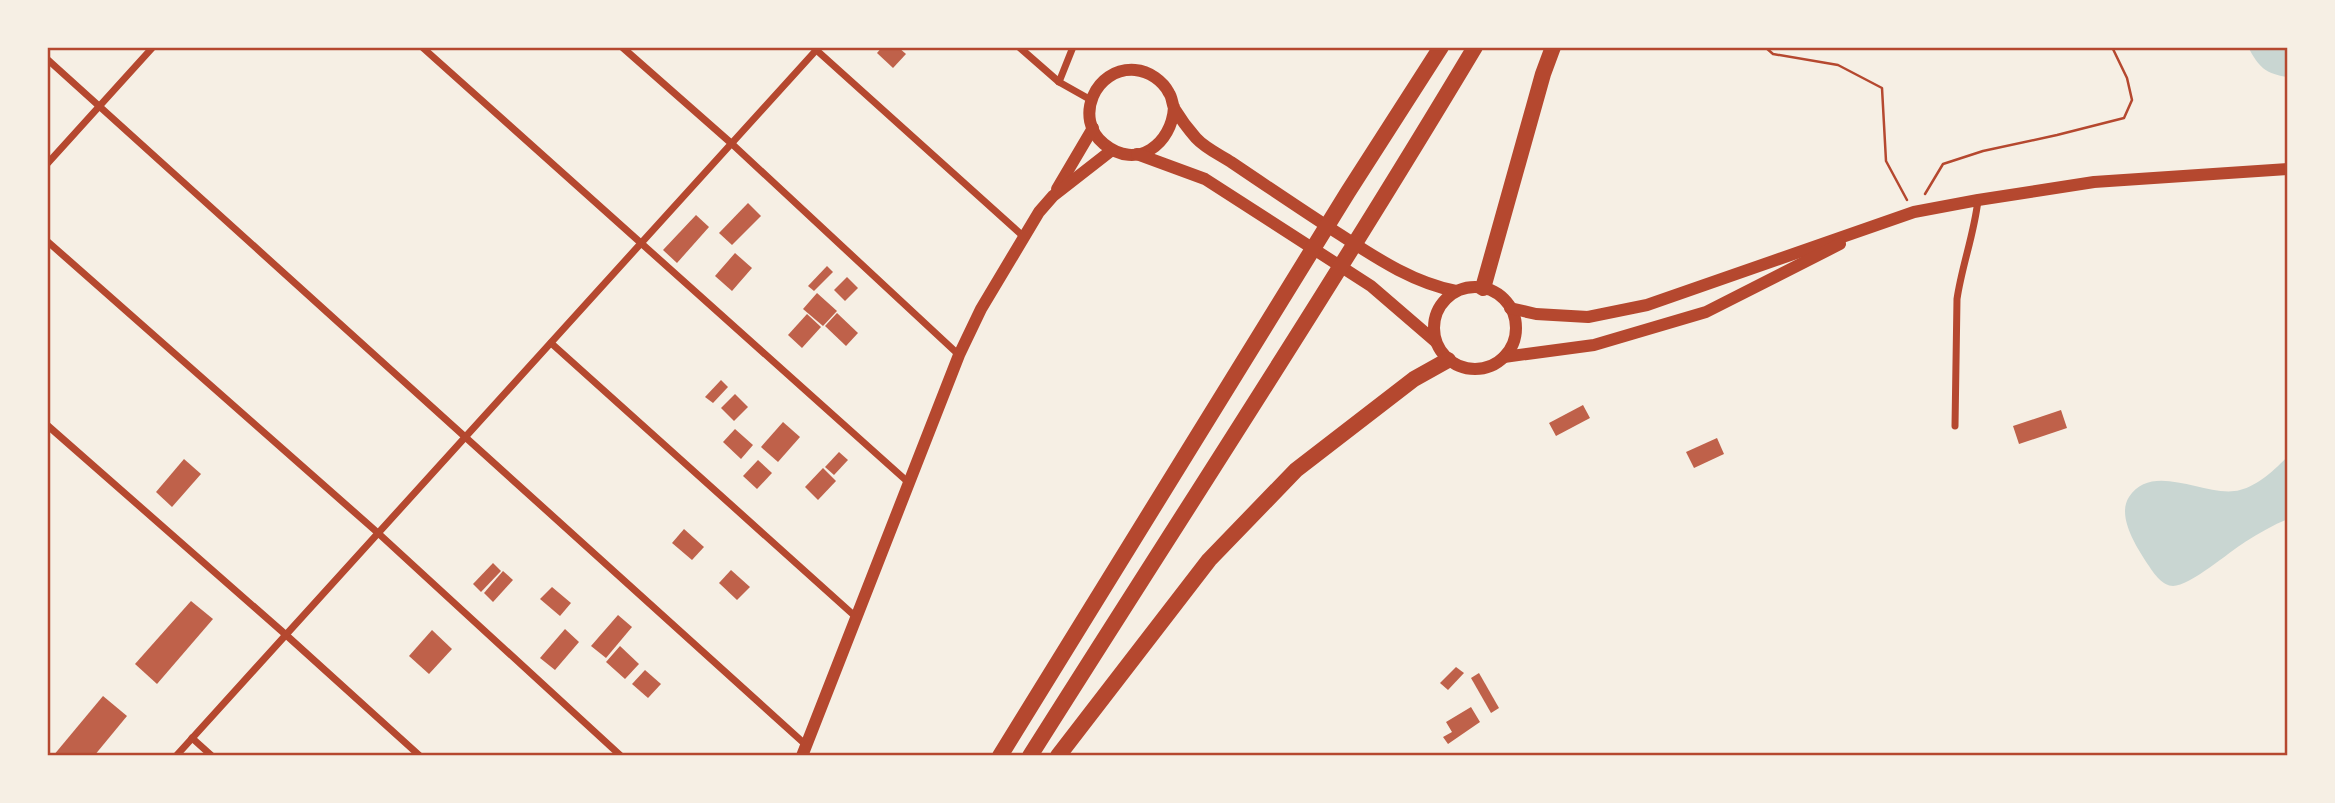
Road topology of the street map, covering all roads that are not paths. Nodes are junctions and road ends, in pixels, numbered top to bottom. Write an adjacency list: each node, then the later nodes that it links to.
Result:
1 (153, 47): 13 (street)
2 (422, 47): 26 (street)
3 (622, 47): 16 (street)
4 (1019, 47): 11 (street)
5 (1073, 47): 11 (street)
6 (1441, 47): 48 (main road)
7 (1475, 47): 49 (main road)
8 (1553, 47): 27 (main road)
9 (816, 48): 16 (street); 24 (street)
10 (47, 59): 13 (street)
11 (1059, 82): 12 (street)
12 (1091, 100): 14 (street); 15 (street)
13 (100, 105): 19 (street); 37 (street)
14 (1174, 107): 18 (street); 28 (street)
15 (1093, 128): 17 (street); 21 (street)
16 (731, 143): 26 (street); 32 (street)
17 (1112, 150): 18 (street); 21 (street)
18 (1137, 154): 30 (street)
19 (47, 164)
20 (2288, 169): 22 (street)
21 (1053, 195): 24 (street)
22 (1978, 200): 23 (street); 36 (street)
23 (1868, 228): 29 (street); 33 (street)
24 (1023, 236): 32 (street)
25 (47, 241): 39 (street)
26 (641, 243): 31 (street); 38 (street)
27 (1483, 288): 28 (street); 29 (street)
28 (1456, 291): 30 (street)
29 (1510, 308): 33 (street)
30 (1436, 342): 34 (street)
31 (551, 343): 37 (street); 40 (street)
32 (959, 355): 38 (street)
33 (1504, 357): 34 (street)
34 (1448, 360): 50 (main road)
35 (47, 425): 41 (street)
36 (1955, 426)
37 (464, 438): 39 (street); 43 (street)
38 (910, 484): 40 (street)
39 (378, 533): 41 (street); 47 (street)
40 (857, 618): 43 (street)
41 (285, 634): 42 (street); 46 (street)
42 (192, 738): 44 (street); 45 (street)
43 (804, 751)
44 (176, 756)
45 (212, 756)
46 (419, 756)
47 (621, 756)
48 (1000, 756)
49 (1030, 756)
50 (1058, 756)

